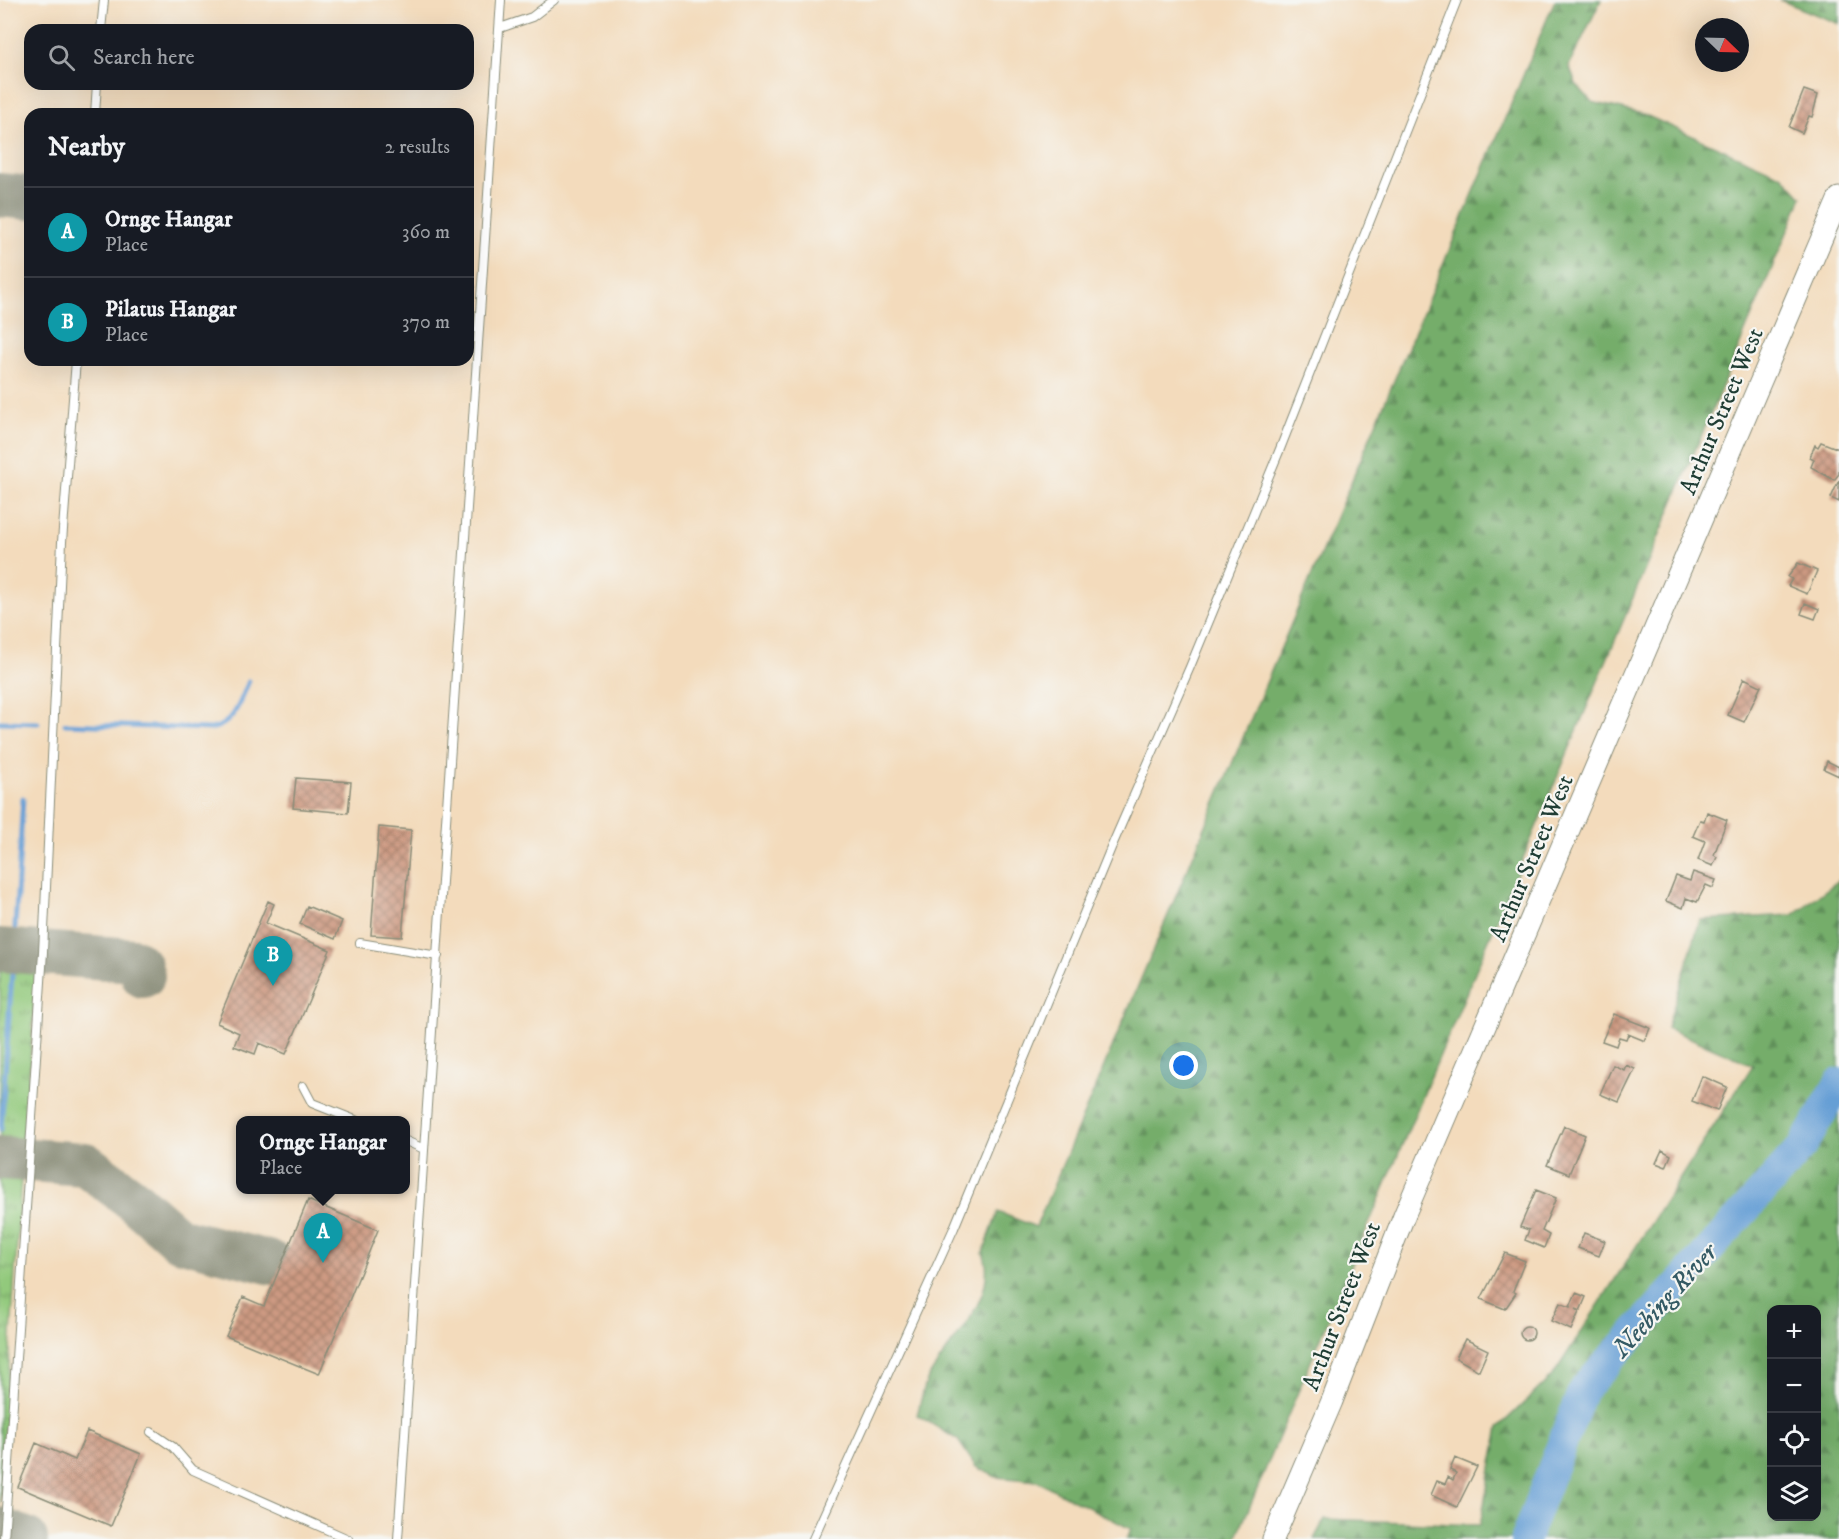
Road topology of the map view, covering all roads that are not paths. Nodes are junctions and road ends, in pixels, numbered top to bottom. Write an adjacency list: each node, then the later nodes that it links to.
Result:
1 (104, 0): 5 (lane)
2 (501, 0): 6 (lane)
3 (554, 0): 6 (lane)
4 (1457, 0): 21 (lane)
5 (102, 24)
6 (500, 28): 12 (lane)
7 (97, 90): 8 (lane)
8 (95, 108)
9 (1839, 198): 22 (main road, Arthur Street West)
10 (76, 366): 18 (lane)
11 (360, 943): 12 (lane)
12 (438, 956): 16 (lane)
13 (303, 1086): 14 (lane)
14 (345, 1116)
15 (410, 1143): 16 (lane)
16 (424, 1149): 20 (lane)
17 (151, 1432): 19 (lane)
18 (4, 1539)
19 (348, 1539)
20 (398, 1539)
21 (813, 1539)
22 (1273, 1539)

